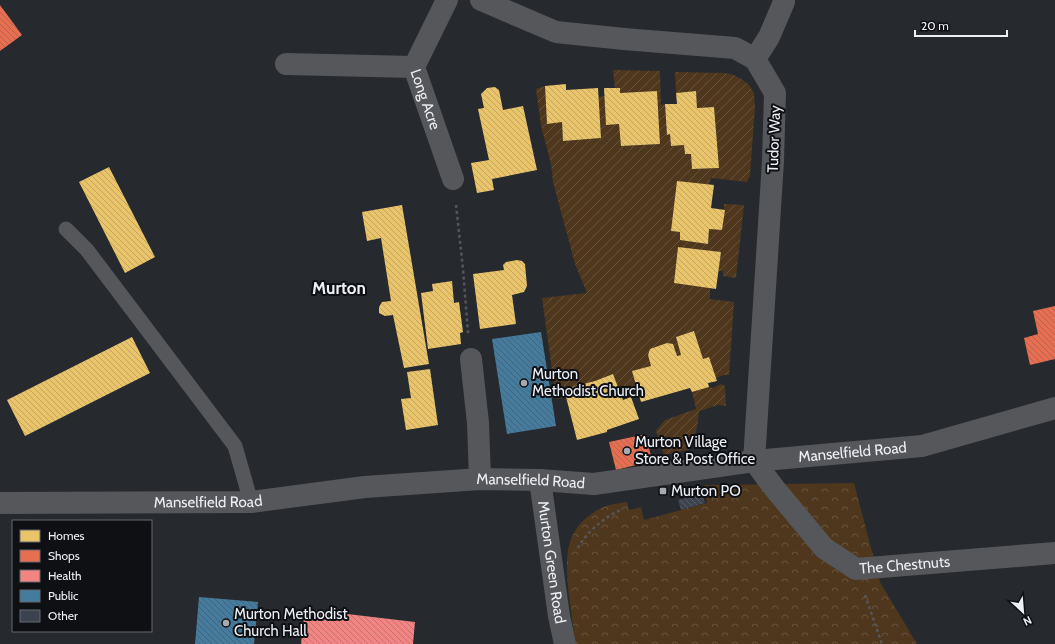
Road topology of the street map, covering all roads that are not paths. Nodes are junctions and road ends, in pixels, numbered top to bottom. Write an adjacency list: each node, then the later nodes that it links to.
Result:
1 (447, 0): 6 (street, Long Acre)
2 (481, 0): 4 (street)
3 (784, 0): 4 (street)
4 (755, 59): 11 (street, Tudor Way)
5 (286, 64): 6 (street)
6 (414, 67): 7 (street, Long Acre)
7 (453, 179)
8 (66, 229): 14 (lane)
9 (471, 359): 12 (street)
10 (1055, 408): 11 (street, Manselfield Road)
11 (754, 461): 13 (street, Manselfield Road); 16 (street, The Chestnuts)
12 (480, 480): 13 (street, Manselfield Road); 14 (street, Manselfield Road)
13 (540, 480): 17 (street, Murton Green Road)
14 (251, 502): 15 (street, Manselfield Road)
15 (0, 503)
16 (1055, 553)
17 (565, 644)

